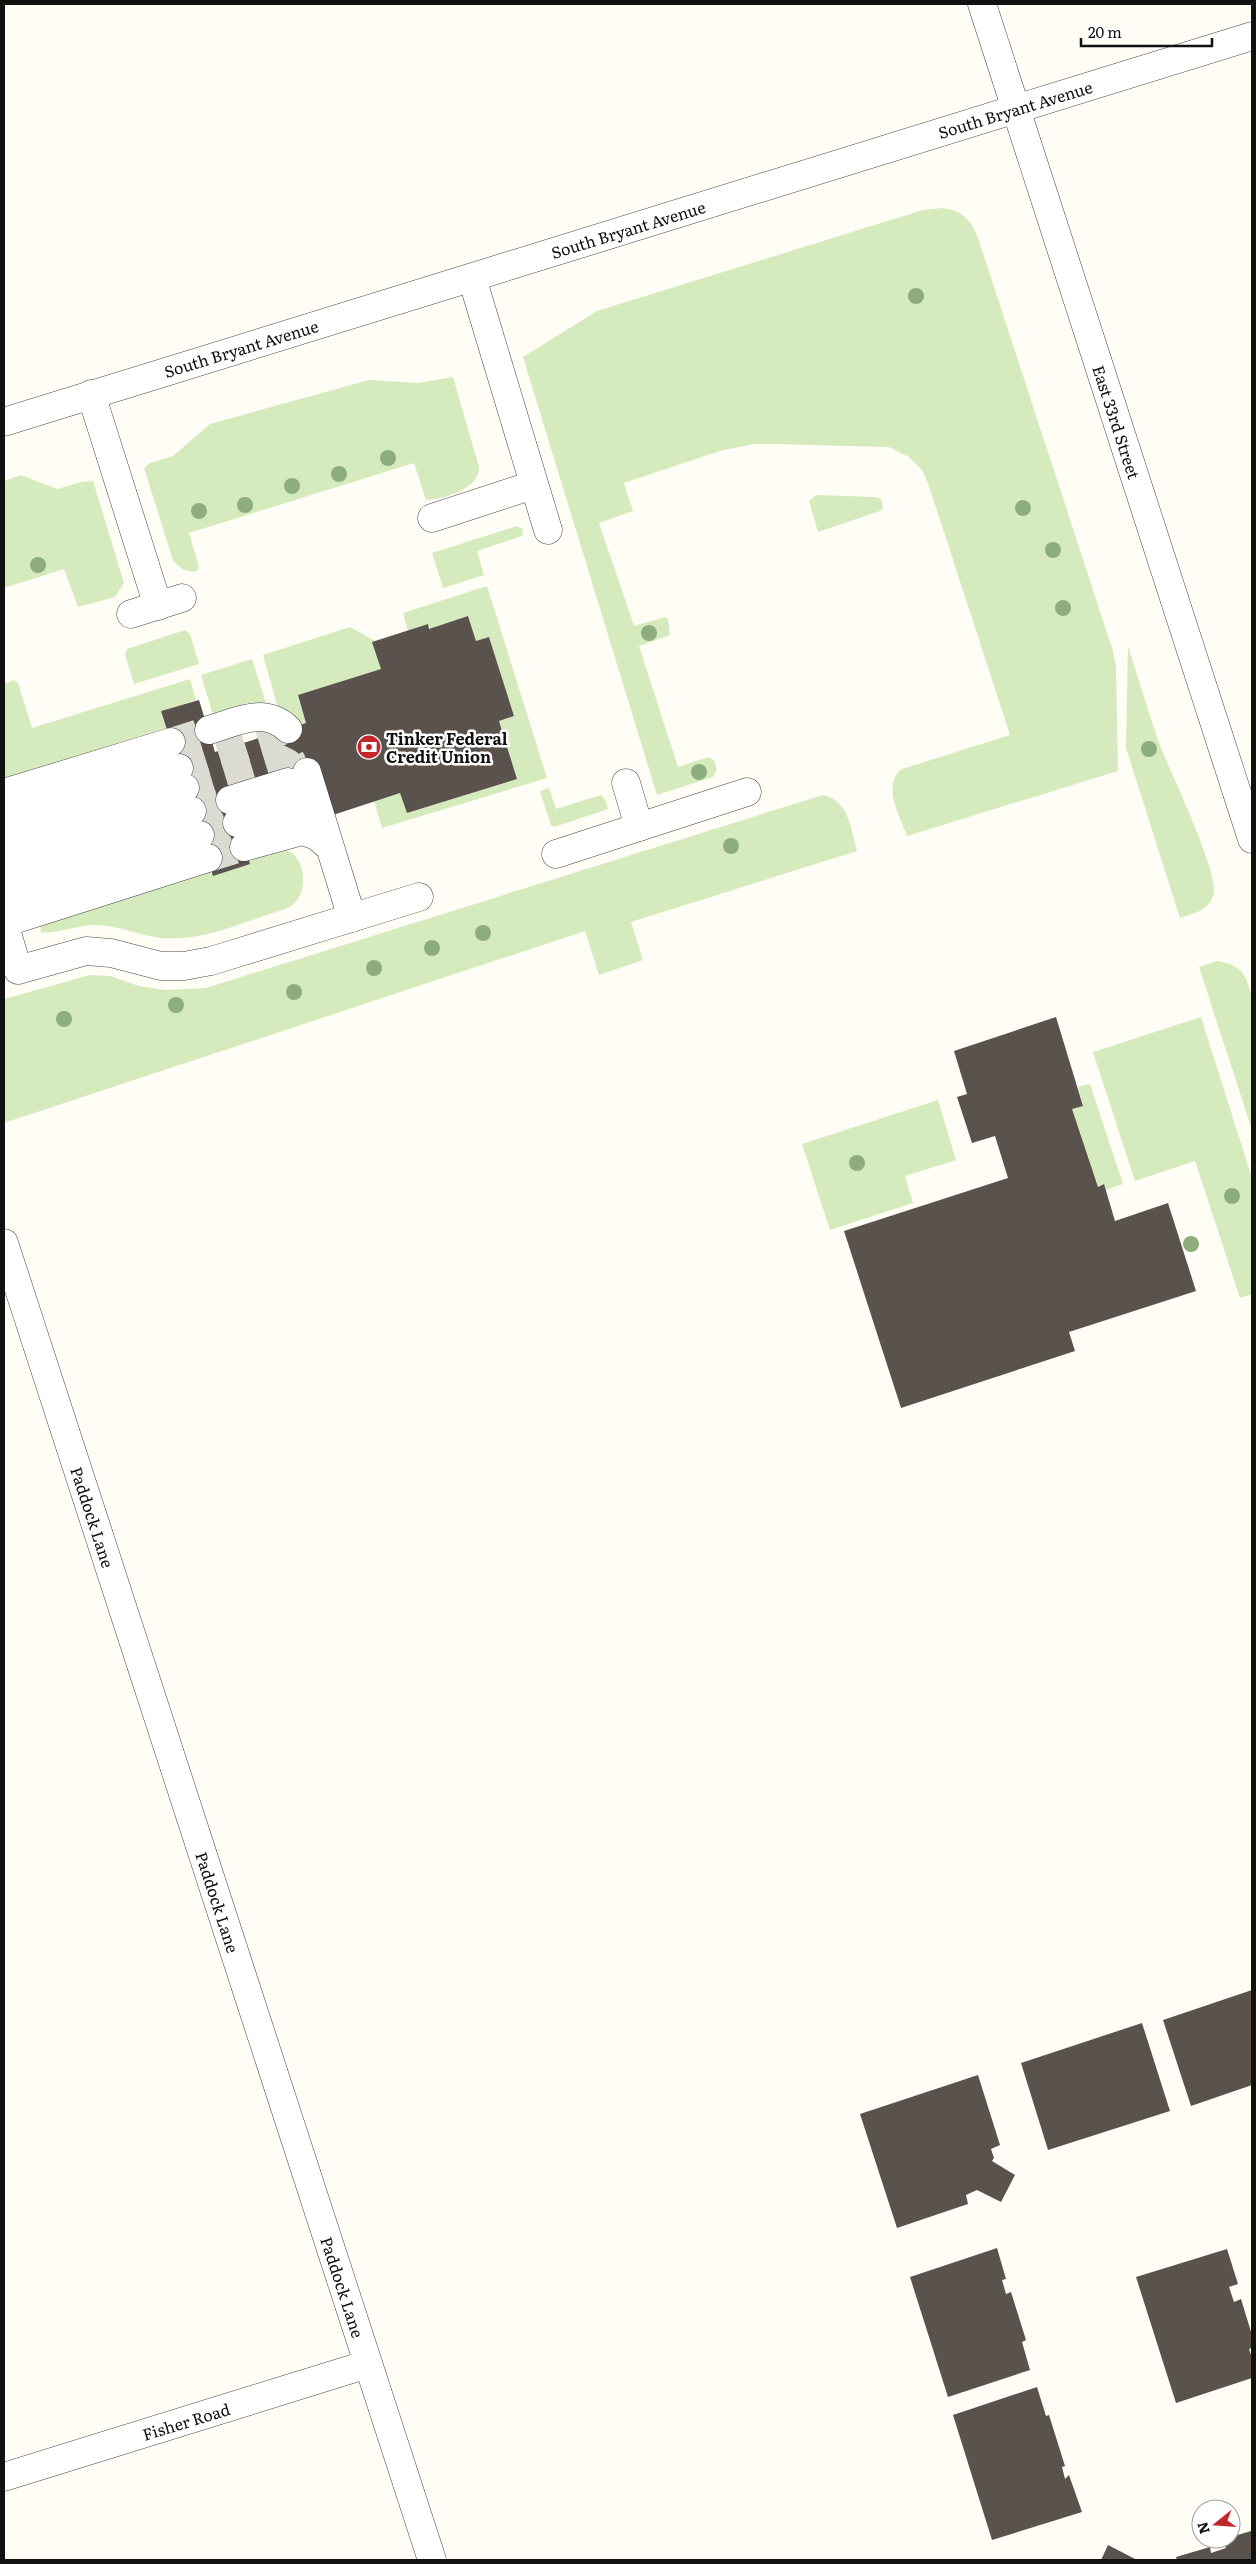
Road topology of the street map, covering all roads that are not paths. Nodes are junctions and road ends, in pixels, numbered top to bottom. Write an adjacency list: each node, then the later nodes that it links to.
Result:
1 (982, 4): 3 (street, East 33rd Street)
2 (1252, 36): 3 (street, South Bryant Avenue)
3 (1014, 109): 4 (street, South Bryant Avenue); 18 (street, East 33rd Street)
4 (472, 278): 5 (street, South Bryant Avenue); 7 (street)
5 (91, 394): 6 (street, South Bryant Avenue); 10 (street)
6 (4, 422)
7 (533, 485): 8 (street); 9 (street)
8 (432, 518)
9 (548, 530)
10 (132, 614)
11 (288, 729): 12 (street)
12 (208, 730)
13 (170, 742): 17 (street)
14 (301, 774): 24 (street)
15 (626, 783): 21 (street)
16 (748, 792): 21 (street)
17 (4, 793)
18 (1245, 794): 22 (street, East 33rd Street)
19 (193, 812): 20 (street); 23 (street); 26 (street); 27 (street); 30 (street)
20 (4, 820)
21 (639, 827): 25 (street)
22 (1252, 839)
23 (4, 844)
24 (330, 849): 24 (street); 29 (street)
25 (556, 854)
26 (4, 870)
27 (4, 894)
28 (420, 897): 29 (street)
29 (352, 918): 31 (street)
30 (4, 923): 31 (street)
31 (11, 972)
32 (4, 1243): 33 (street, Paddock Lane)
33 (368, 2364): 34 (street, Fisher Road); 35 (street, Paddock Lane)
34 (4, 2477)
35 (432, 2560)

